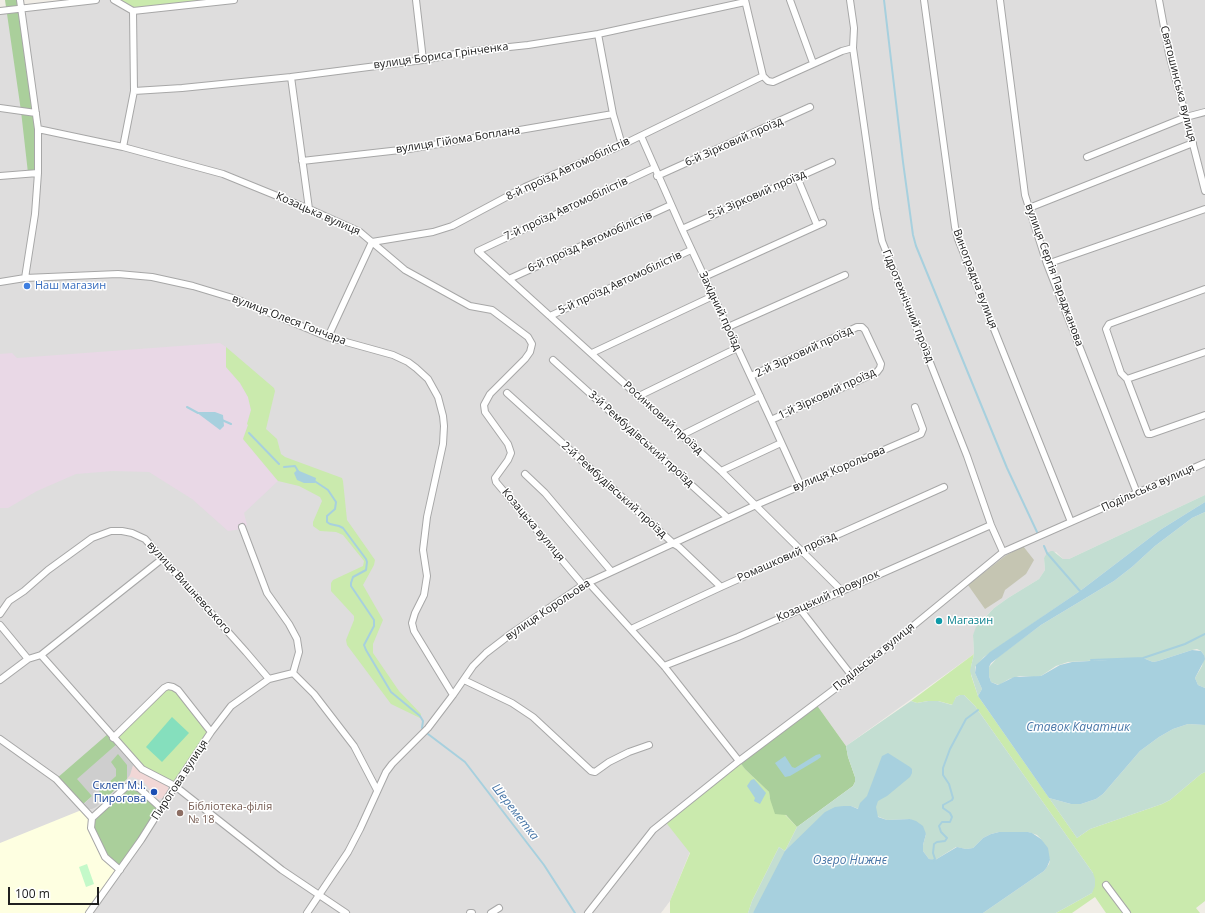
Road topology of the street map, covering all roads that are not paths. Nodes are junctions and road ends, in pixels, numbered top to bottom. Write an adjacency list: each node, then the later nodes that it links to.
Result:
1 (20, 0): 12 (street)
2 (96, 0): 12 (street)
3 (114, 0): 14 (street)
4 (234, 0): 14 (street)
5 (416, 0): 17 (street)
6 (790, 0): 18 (street)
7 (850, 0): 16 (street, Гідротехнічний проїзд)
8 (924, 0): 85 (street, Виноградна вулиця)
9 (1000, 0): 44 (street, вулиця Сергія Параджанова)
10 (1158, 0): 27 (street, Святошинська вулиця)
11 (745, 1): 15 (street, вулиця Бориса Грінченка); 19 (street)
12 (22, 8): 13 (street); 25 (street)
13 (0, 11)
14 (133, 11): 21 (street)
15 (598, 34): 17 (street, вулиця Бориса Грінченка); 26 (street)
16 (853, 48): 18 (street); 86 (street, Гідротехнічний проїзд)
17 (423, 60): 20 (street, вулиця Бориса Грінченка)
18 (813, 63): 19 (street)
19 (763, 76): 29 (street, 8-й проїзд Автомобілістів)
20 (290, 77): 21 (street, вулиця Бориса Грінченка); 34 (street)
21 (134, 91): 32 (street)
22 (810, 107): 40 (street, 6-й Зірковий проїзд)
23 (0, 108): 25 (street)
24 (1205, 112): 27 (street)
25 (36, 113): 28 (street)
26 (612, 114): 31 (street); 34 (street, вулиця Гійома Боплана)
27 (1186, 117): 30 (street, Святошинська вулиця); 33 (street)
28 (38, 129): 32 (street, Козацька вулиця); 38 (street)
29 (641, 136): 31 (street, 8-й проїзд Автомобілістів); 36 (street, Західний проїзд)
30 (1193, 143): 37 (street, Святошинська вулиця); 44 (street)
31 (622, 145): 48 (street, 8-й проїзд Автомобілістів)
32 (123, 147): 45 (street, Козацька вулиця)
33 (1087, 157)
34 (302, 161): 45 (street)
35 (832, 162): 41 (street, 5-й Зірковий проїзд)
36 (654, 168): 40 (street, Західний проїзд); 50 (street, 7-й проїзд Автомобілістів)
37 (1202, 168): 42 (street, Святошинська вулиця)
38 (38, 173): 39 (street); 54 (street)
39 (0, 176)
40 (658, 176): 43 (street, Західний проїзд)
41 (797, 177): 47 (street, 5-й Зірковий проїзд); 53 (street)
42 (1205, 191)
43 (671, 206): 47 (street, Західний проїзд); 55 (street, 6-й проїзд Автомобілістів)
44 (1029, 208): 51 (street, вулиця Сергія Параджанова)
45 (308, 209): 48 (street, Козацька вулиця)
46 (1205, 209): 51 (street)
47 (682, 229): 49 (street, Західний проїзд)
48 (372, 242): 62 (street); 93 (street, Козацька вулиця)
49 (691, 250): 53 (street, Західний проїзд); 59 (street, 5-й проїзд Автомобілістів)
50 (478, 251): 55 (street, Росинковий проїзд)
51 (1047, 264): 82 (street, вулиця Сергія Параджанова)
52 (845, 275): 60 (street)
53 (704, 277): 58 (street, Західний проїзд)
54 (25, 278): 56 (street, вулиця Олеся Гончара); 62 (street, вулиця Олеся Гончара)
55 (509, 279): 59 (street, Росинковий проїзд)
56 (0, 282)
57 (1205, 289): 68 (street)
58 (713, 296): 60 (street, Західний проїзд); 65 (street)
59 (550, 316): 65 (street, Росинковий проїзд)
60 (728, 327): 63 (street, Західний проїзд)
61 (858, 327): 67 (street, 2-й Зірковий проїзд); 74 (street, 1-й Зірковий проїзд)
62 (328, 337): 108 (street, вулиця Олеся Гончара)
63 (737, 348): 67 (street, Західний проїзд); 70 (street)
64 (1205, 352): 68 (street)
65 (592, 353): 70 (street, Росинковий проїзд)
66 (554, 360): 84 (street, 3-й Рембудівський проїзд)
67 (751, 376): 71 (street, Західний проїзд)
68 (1127, 379): 73 (street)
69 (507, 393): 88 (street, 2-й Рембудівський проїзд)
70 (639, 396): 75 (street, Росинковий проїзд)
71 (760, 396): 74 (street, Західний проїзд); 75 (street)
72 (915, 408): 80 (street, вулиця Корольова)
73 (1205, 415)
74 (771, 420): 76 (street, Західний проїзд)
75 (682, 436): 78 (street, Росинковий проїзд)
76 (781, 443): 78 (street); 80 (street, Західний проїзд)
77 (1205, 463): 82 (street, Подільська вулиця)
78 (721, 471): 83 (street, Росинковий проїзд)
79 (525, 474): 92 (street)
80 (801, 486): 83 (street, вулиця Корольова)
81 (944, 487): 89 (street, Ромашковий проїзд)
82 (1136, 493): 85 (street, Подільська вулиця)
83 (756, 504): 84 (street, вулиця Корольова); 89 (street, Росинковий проїзд)
84 (728, 518): 88 (street, вулиця Корольова)
85 (1071, 522): 90 (street, Подільська вулиця)
86 (990, 525): 90 (street, Гідротехнічний проїзд); 95 (street, Козацький провулок)
87 (242, 527): 103 (street)
88 (674, 544): 92 (street, вулиця Корольова); 94 (street, 2-й Рембудівський проїзд)
89 (802, 550): 94 (street, Ромашковий проїзд); 95 (street, Росинковий проїзд)
90 (1003, 552): 104 (street, Подільська вулиця)
91 (162, 559): 97 (street, вулиця Вишневського); 100 (street); 105 (street, вулиця Вишневського)
92 (611, 571): 93 (street, вулиця Корольова)
93 (585, 583): 99 (street, Козацька вулиця); 107 (street, вулиця Корольова)
94 (721, 587): 99 (street, Ромашковий проїзд)
95 (841, 590): 96 (street, Козацький провулок)
96 (800, 609): 102 (street, Козацький провулок); 104 (street)
97 (0, 614)
98 (0, 625): 101 (street)
99 (631, 629): 102 (street, Козацька вулиця)
100 (42, 655): 101 (street); 111 (street)
101 (28, 659): 106 (street)
102 (664, 666): 113 (street, Козацька вулиця)
103 (293, 673): 105 (street, Пирогова вулиця); 115 (street)
104 (852, 676): 113 (street, Подільська вулиця)
105 (268, 679): 109 (street, Пирогова вулиця)
106 (0, 680)
107 (464, 680): 108 (street, вулиця Корольова); 112 (street)
108 (453, 695): 115 (street, вулиця Корольова)
109 (211, 732): 111 (street); 114 (street, Пирогова вулиця)
110 (0, 738): 117 (street)
111 (113, 738): 114 (street)
112 (649, 745)
113 (739, 761): 126 (street, Подільська вулиця)
114 (175, 786): 116 (street, Пирогова вулиця); 120 (street)
115 (377, 790): 120 (street, вулиця Корольова)
116 (161, 808): 117 (street); 118 (street, Пирогова вулиця)
117 (92, 818): 118 (street)
118 (120, 870): 122 (street, Пирогова вулиця)
119 (1106, 885): 127 (street)
120 (320, 896): 123 (street, вулиця Корольова); 124 (street)
121 (499, 908): 125 (street)
122 (89, 913)
123 (307, 913)
124 (346, 913)
125 (491, 913)
126 (588, 913)
127 (1127, 913)

